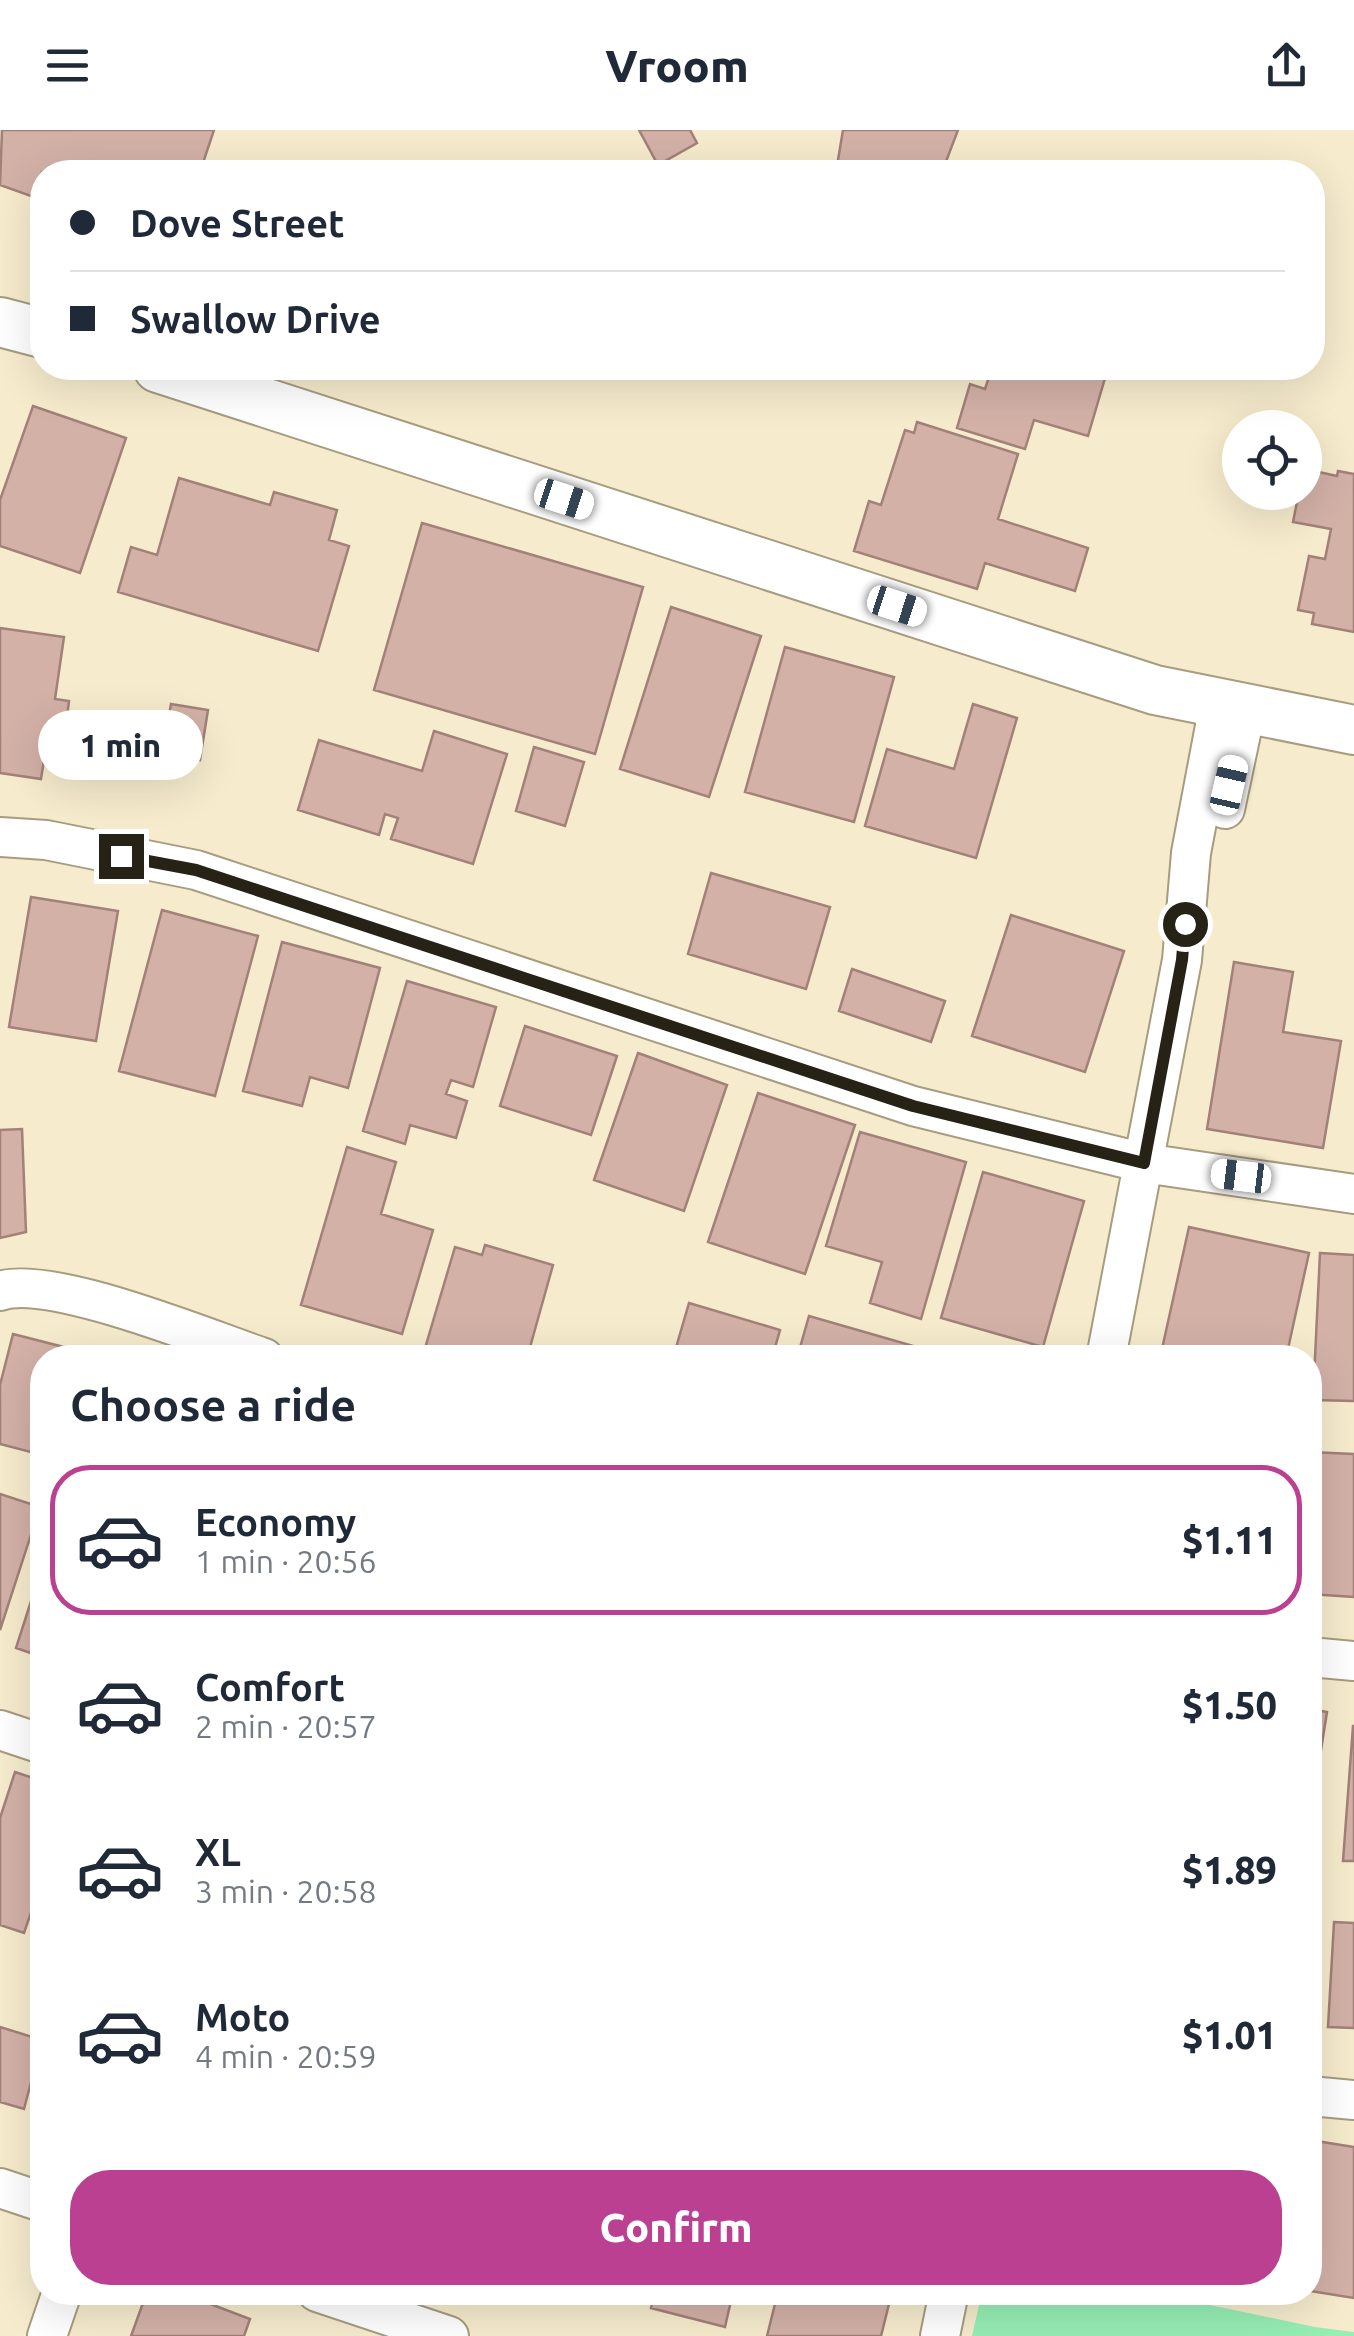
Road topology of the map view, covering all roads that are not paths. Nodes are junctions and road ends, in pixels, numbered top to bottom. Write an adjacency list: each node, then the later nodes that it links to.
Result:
1 (0, 322): 2 (street)
2 (30, 331)
3 (195, 380): 4 (street)
4 (1232, 707): 5 (street); 7 (street)
5 (1354, 730)
6 (0, 837): 7 (street)
7 (1144, 1163): 8 (street); 11 (street)
8 (1354, 1194)
9 (0, 1291): 10 (street)
10 (224, 1345)
11 (1109, 1345)
12 (1322, 1658): 13 (street)
13 (1354, 1661)
14 (0, 1730): 15 (street)
15 (30, 1740)
16 (1322, 2097): 17 (street)
17 (1354, 2100)
18 (0, 2188): 19 (street)
19 (30, 2198)
20 (57, 2305): 23 (street)
21 (356, 2305): 24 (street)
22 (946, 2305): 25 (street)
23 (46, 2336)
24 (449, 2336)
25 (940, 2336)

